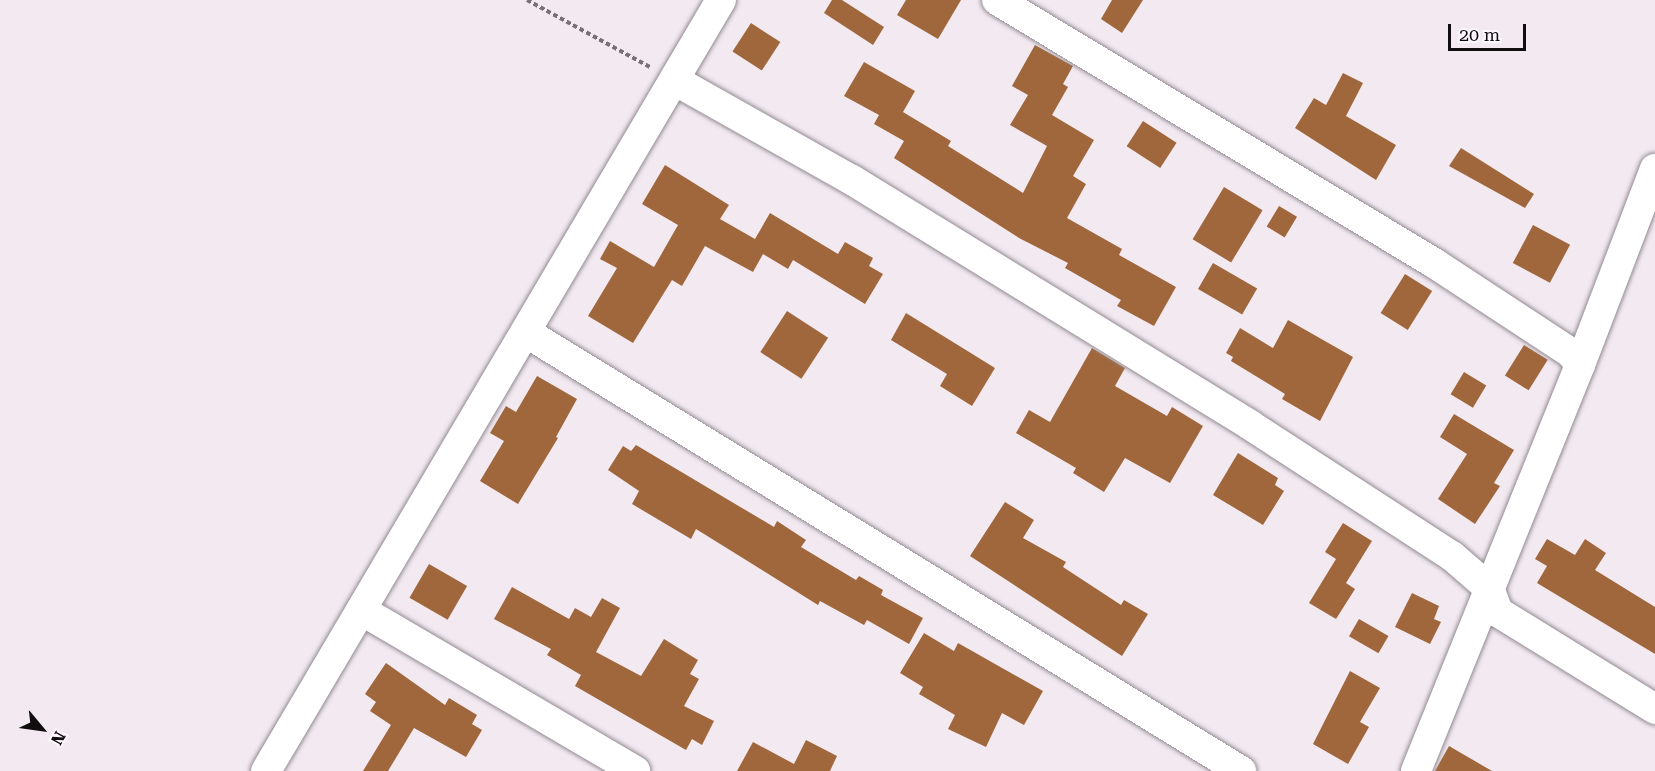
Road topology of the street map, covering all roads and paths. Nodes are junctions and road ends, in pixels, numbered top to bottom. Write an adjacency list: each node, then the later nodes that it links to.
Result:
1 (527, 0): 4 (path)
2 (721, 0): 4 (street)
3 (997, 0): 7 (street)
4 (676, 81): 6 (street); 8 (street)
5 (1655, 169): 7 (street)
6 (527, 333): 9 (street); 13 (street)
7 (1580, 365): 8 (street)
8 (1489, 588): 10 (street); 14 (street)
9 (361, 610): 11 (street); 12 (street)
10 (1655, 709)
11 (266, 771)
12 (635, 771)
13 (1241, 771)
14 (1416, 771)

